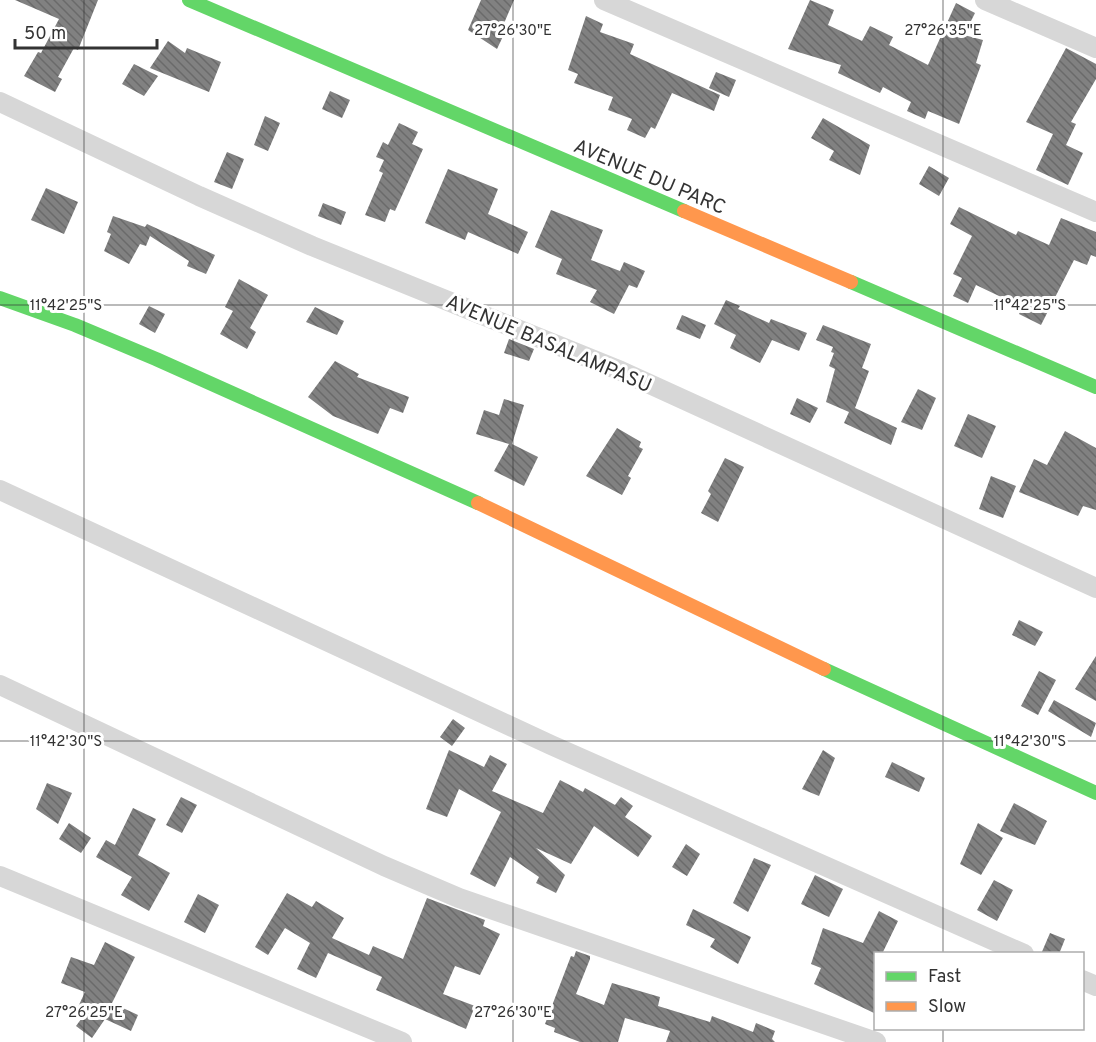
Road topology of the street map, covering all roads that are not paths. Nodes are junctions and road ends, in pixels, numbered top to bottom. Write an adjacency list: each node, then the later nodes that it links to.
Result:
1 (189, 0): 8 (street, AVENUE DU PARC)
2 (604, 0): 6 (street)
3 (985, 0): 4 (street)
4 (1096, 48)
5 (0, 102): 10 (street, AVENUE BASALAMPASU)
6 (1096, 212)
7 (0, 298): 12 (street)
8 (1096, 387)
9 (0, 490): 14 (street)
10 (1096, 588)
11 (0, 685): 16 (street)
12 (1096, 794)
13 (0, 876): 15 (street)
14 (1019, 952)
15 (402, 1042)
16 (876, 1042)

